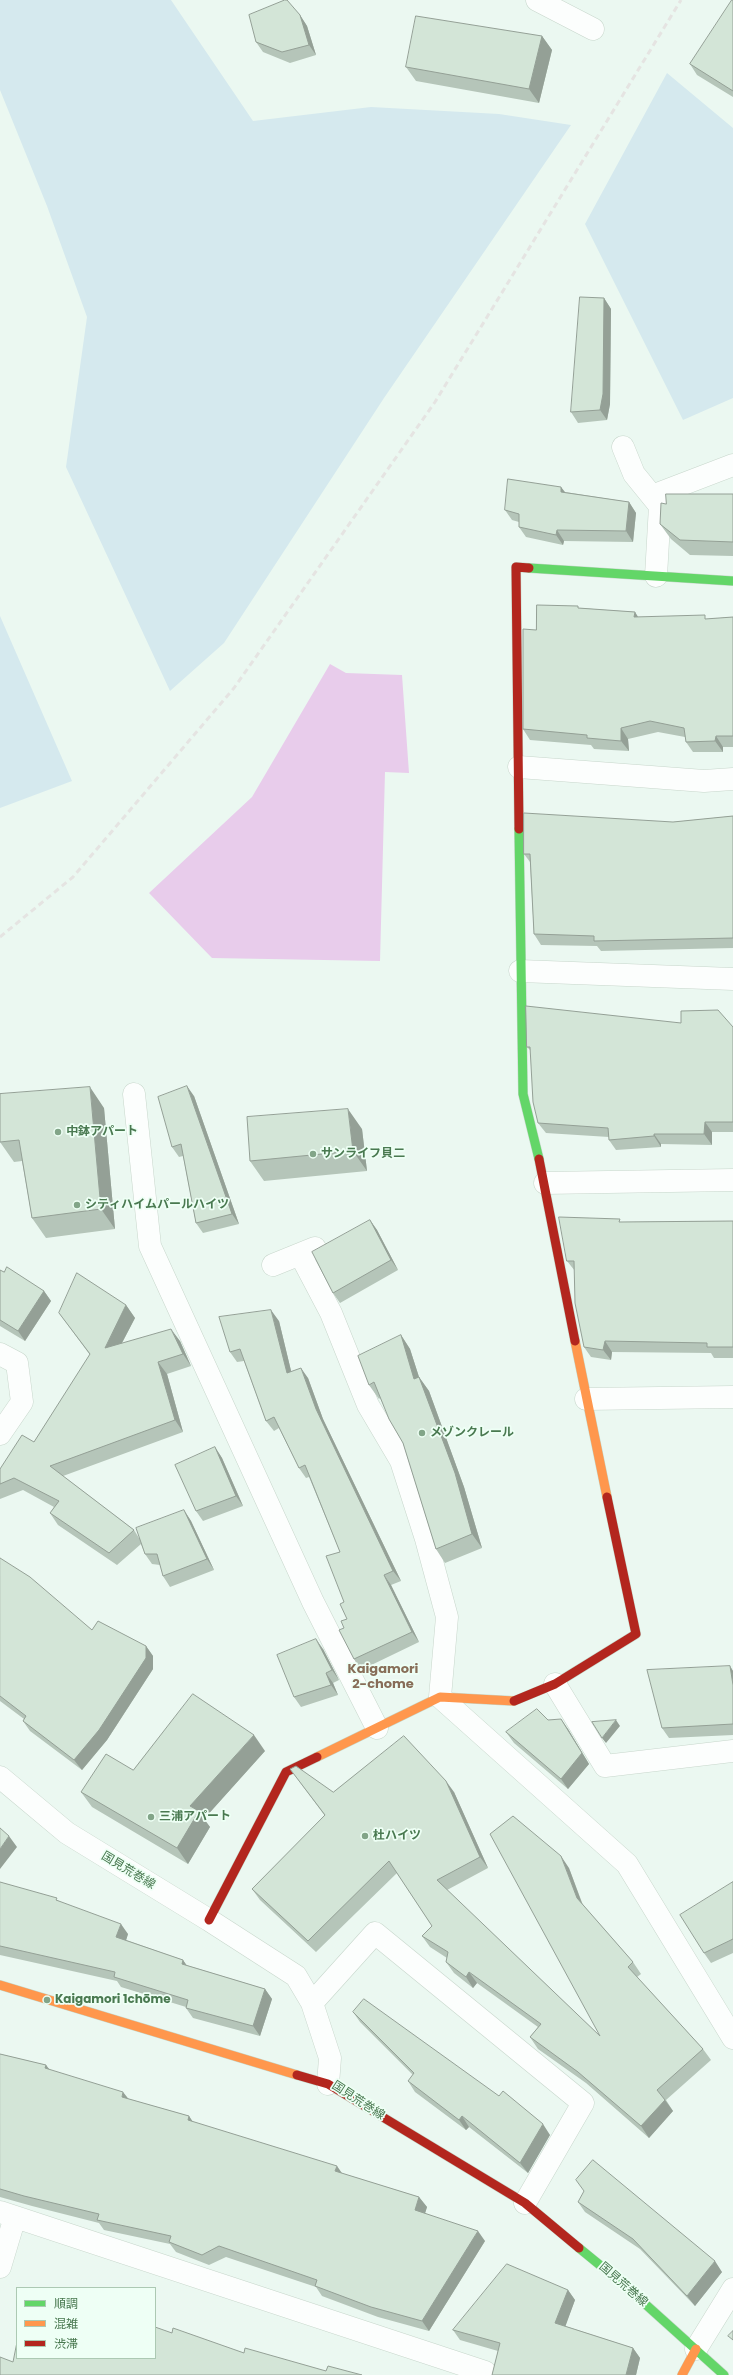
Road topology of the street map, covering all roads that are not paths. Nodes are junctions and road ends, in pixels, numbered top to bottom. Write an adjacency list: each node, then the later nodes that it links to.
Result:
1 (537, 0): 2 (street)
2 (593, 30)
3 (623, 447): 5 (street)
4 (733, 465): 5 (street)
5 (652, 496): 6 (street)
6 (656, 576): 7 (street); 8 (street)
7 (733, 581)
8 (519, 767): 9 (street); 10 (street)
9 (733, 780)
10 (520, 971): 11 (street); 14 (street)
11 (733, 979)
12 (134, 1094): 22 (street)
13 (733, 1180): 14 (street)
14 (545, 1183): 18 (street)
15 (273, 1265): 21 (street)
16 (0, 1354): 19 (street)
17 (733, 1397): 18 (street)
18 (586, 1399): 20 (street)
19 (0, 1434)
20 (555, 1684): 21 (street); 23 (street)
21 (440, 1697): 22 (street); 28 (street)
22 (377, 1728): 25 (street)
23 (733, 1750)
24 (0, 1777): 25 (street, 国見荒巻線)
25 (209, 1920): 27 (street, 国見荒巻線)
26 (0, 1985): 29 (street)
27 (312, 2003): 29 (street, 国見荒巻線); 30 (street)
28 (733, 2038)
29 (328, 2084): 30 (street, 国見荒巻線)
30 (525, 2203): 34 (street, 国見荒巻線)
31 (7, 2214): 32 (street); 35 (street)
32 (0, 2267)
33 (733, 2288): 34 (street)
34 (696, 2349): 36 (street); 37 (street, 国見荒巻線)
35 (484, 2375)
36 (682, 2375)
37 (724, 2375)

